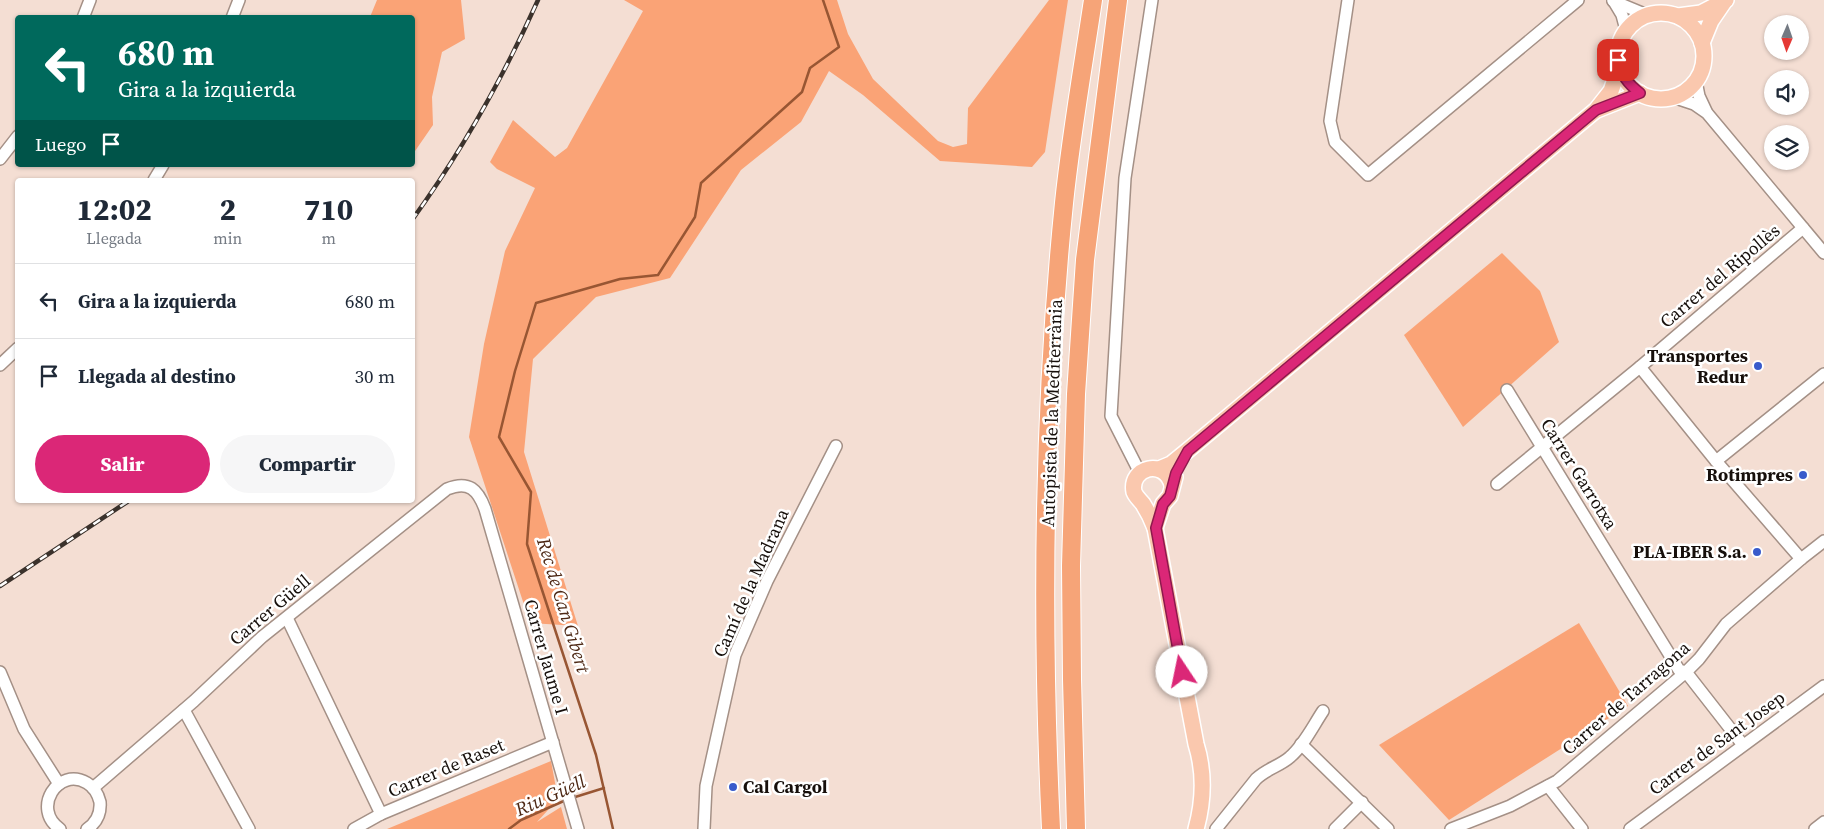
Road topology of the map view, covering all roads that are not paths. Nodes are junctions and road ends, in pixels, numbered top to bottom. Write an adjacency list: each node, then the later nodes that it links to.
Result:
1 (90, 0): 10 (street)
2 (239, 0): 11 (street)
3 (1093, 0): 73 (highway, Autopista de la Mediterrània)
4 (1118, 0): 74 (highway, Autopista de la Mediterrània)
5 (1152, 0): 38 (street)
6 (1348, 0): 7 (street)
7 (1578, 0)
8 (1613, 0): 12 (street); 14 (street)
9 (1725, 1): 13 (main road); 15 (main road)
10 (83, 15)
11 (233, 15)
12 (1647, 15): 13 (main road); 14 (main road)
13 (1678, 16): 15 (main road)
14 (1626, 30): 16 (main road)
15 (1702, 43): 17 (main road)
16 (1620, 68): 18 (main road); 20 (main road)
17 (1696, 80): 19 (main road); 21 (street)
18 (1640, 93): 19 (main road); 20 (main road)
19 (1673, 97): 21 (street)
20 (1596, 110): 35 (main road)
21 (1707, 113): 26 (street)
22 (15, 140): 23 (street)
23 (0, 159)
24 (162, 167): 25 (street)
25 (155, 178)
26 (1803, 228): 27 (street); 30 (street, Carrer del Ripollès)
27 (1824, 253)
28 (15, 351): 29 (street)
29 (0, 365)
30 (1640, 367): 34 (street, Carrer del Ripollès); 36 (street)
31 (1824, 374): 36 (street)
32 (1507, 390): 34 (street, Carrer Garrotxa)
33 (836, 446): 72 (street, Camí de la Madrana)
34 (1542, 448): 39 (street, Carrer del Ripollès); 49 (street, Carrer Garrotxa)
35 (1188, 451): 37 (main road); 40 (main road)
36 (1716, 461): 46 (street)
37 (1159, 469): 38 (main road); 40 (main road)
38 (1140, 473): 42 (main road)
39 (1497, 484)
40 (1172, 485): 43 (main road)
41 (480, 495): 47 (street, Carrer Güell); 53 (street, Carrer Jaume I)
42 (1142, 503): 43 (main road); 44 (main road)
43 (1163, 504): 44 (main road)
44 (1156, 528): 54 (main road)
45 (1824, 541): 46 (street, Carrer de Tarragona)
46 (1801, 559): 49 (street, Carrer de Tarragona)
47 (286, 618): 51 (street, Carrer Güell); 63 (street)
48 (0, 672): 58 (street)
49 (1686, 672): 56 (street, Carrer Garrotxa); 60 (street, Carrer de Tarragona)
50 (1822, 690): 56 (street, Carrer de Sant Josep)
51 (184, 710): 61 (street, Carrer Güell); 69 (street)
52 (1323, 711): 55 (street)
53 (553, 742): 63 (street, Carrer de Raset); 71 (street, Carrer Jaume I)
54 (1196, 744): 57 (main road); 59 (main road)
55 (1301, 744): 62 (street); 79 (street)
56 (1743, 745): 84 (street, Carrer de Sant Josep)
57 (1202, 771): 77 (main road); 78 (street)
58 (59, 784): 61 (street); 66 (street)
59 (1195, 786): 75 (main road); 76 (street)
60 (1548, 786): 82 (street, Carrer de Tarragona); 83 (street)
61 (93, 788): 64 (street)
62 (1362, 802): 80 (street); 81 (street)
63 (381, 814): 70 (street, Carrer de Raset)
64 (97, 818): 67 (street); 68 (street)
65 (1824, 822): 85 (street)
66 (54, 828)
67 (87, 829)
68 (102, 829)
69 (249, 829)
70 (354, 829)
71 (578, 829)
72 (704, 829)
73 (1051, 829)
74 (1076, 829)
75 (1187, 829)
76 (1192, 829)
77 (1196, 829)
78 (1202, 829)
79 (1216, 829)
80 (1335, 829)
81 (1388, 829)
82 (1451, 829)
83 (1582, 829)
84 (1630, 829)
85 (1815, 829)

